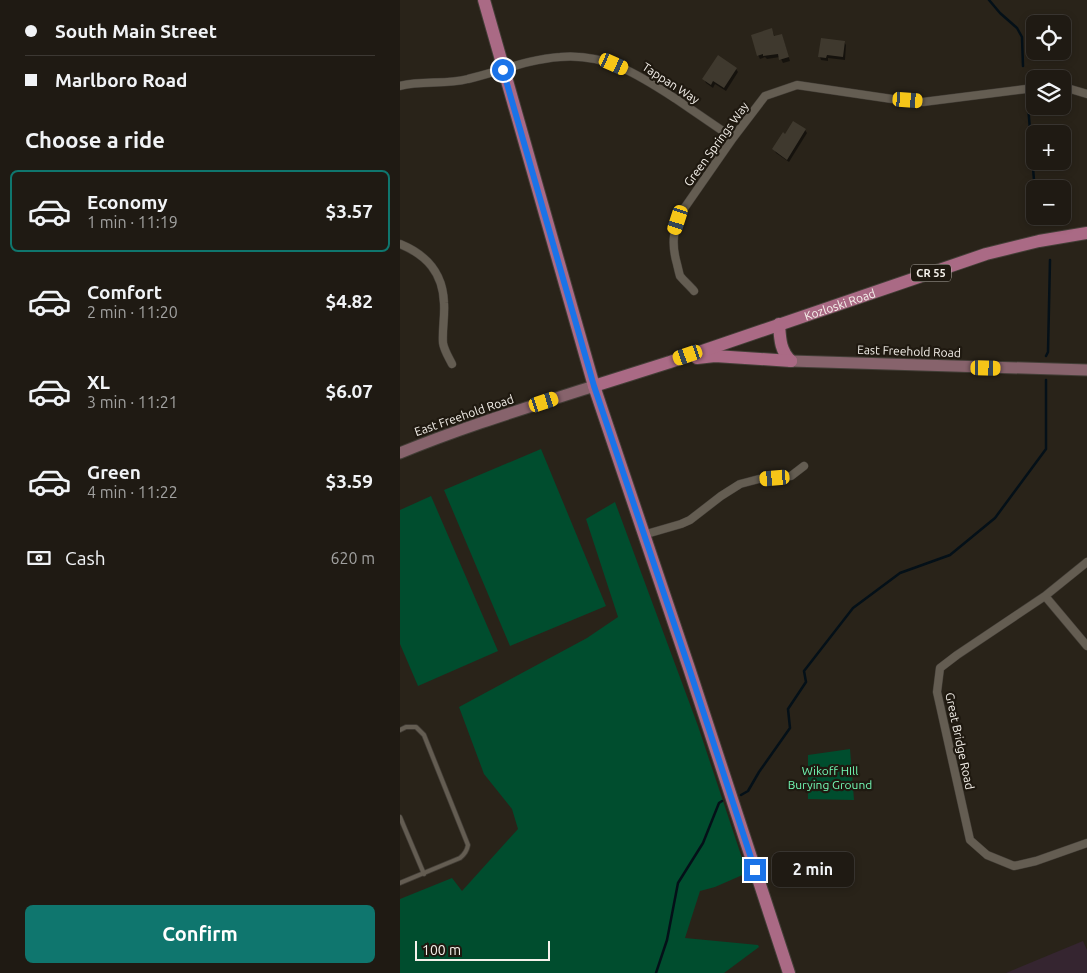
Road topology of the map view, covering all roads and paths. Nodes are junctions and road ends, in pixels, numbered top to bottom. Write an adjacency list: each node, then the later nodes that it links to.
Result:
1 (484, 0): 2 (main road)
2 (503, 70): 3 (street, Tappan Way); 7 (street, Tappan Way); 16 (main road)
3 (400, 86)
4 (1026, 89): 7 (street, Green Springs Way)
5 (1071, 89): 6 (street)
6 (1087, 94)
7 (732, 138): 10 (street, Green Springs Way)
8 (1087, 233): 11 (main road, Kozloski Road / CR 55)
9 (400, 244): 14 (street)
10 (694, 291)
11 (779, 324): 12 (main road); 13 (main road, Kozloski Road / CR 55)
12 (791, 361): 13 (main road); 15 (street, East Freehold Road)
13 (670, 362): 16 (main road, Kozloski Road / CR 55)
14 (452, 364)
15 (1087, 370)
16 (594, 386): 17 (street, East Freehold Road); 19 (main road)
17 (400, 453)
18 (804, 466): 19 (street)
19 (643, 535): 28 (main road)
20 (1087, 562): 21 (street, Great Bridge Road)
21 (1045, 596): 22 (street); 25 (street, Great Bridge Road)
22 (1087, 646)
23 (400, 730): 26 (lane)
24 (400, 817): 26 (lane)
25 (1087, 844)
26 (424, 874): 27 (lane)
27 (400, 883)
28 (789, 973)

